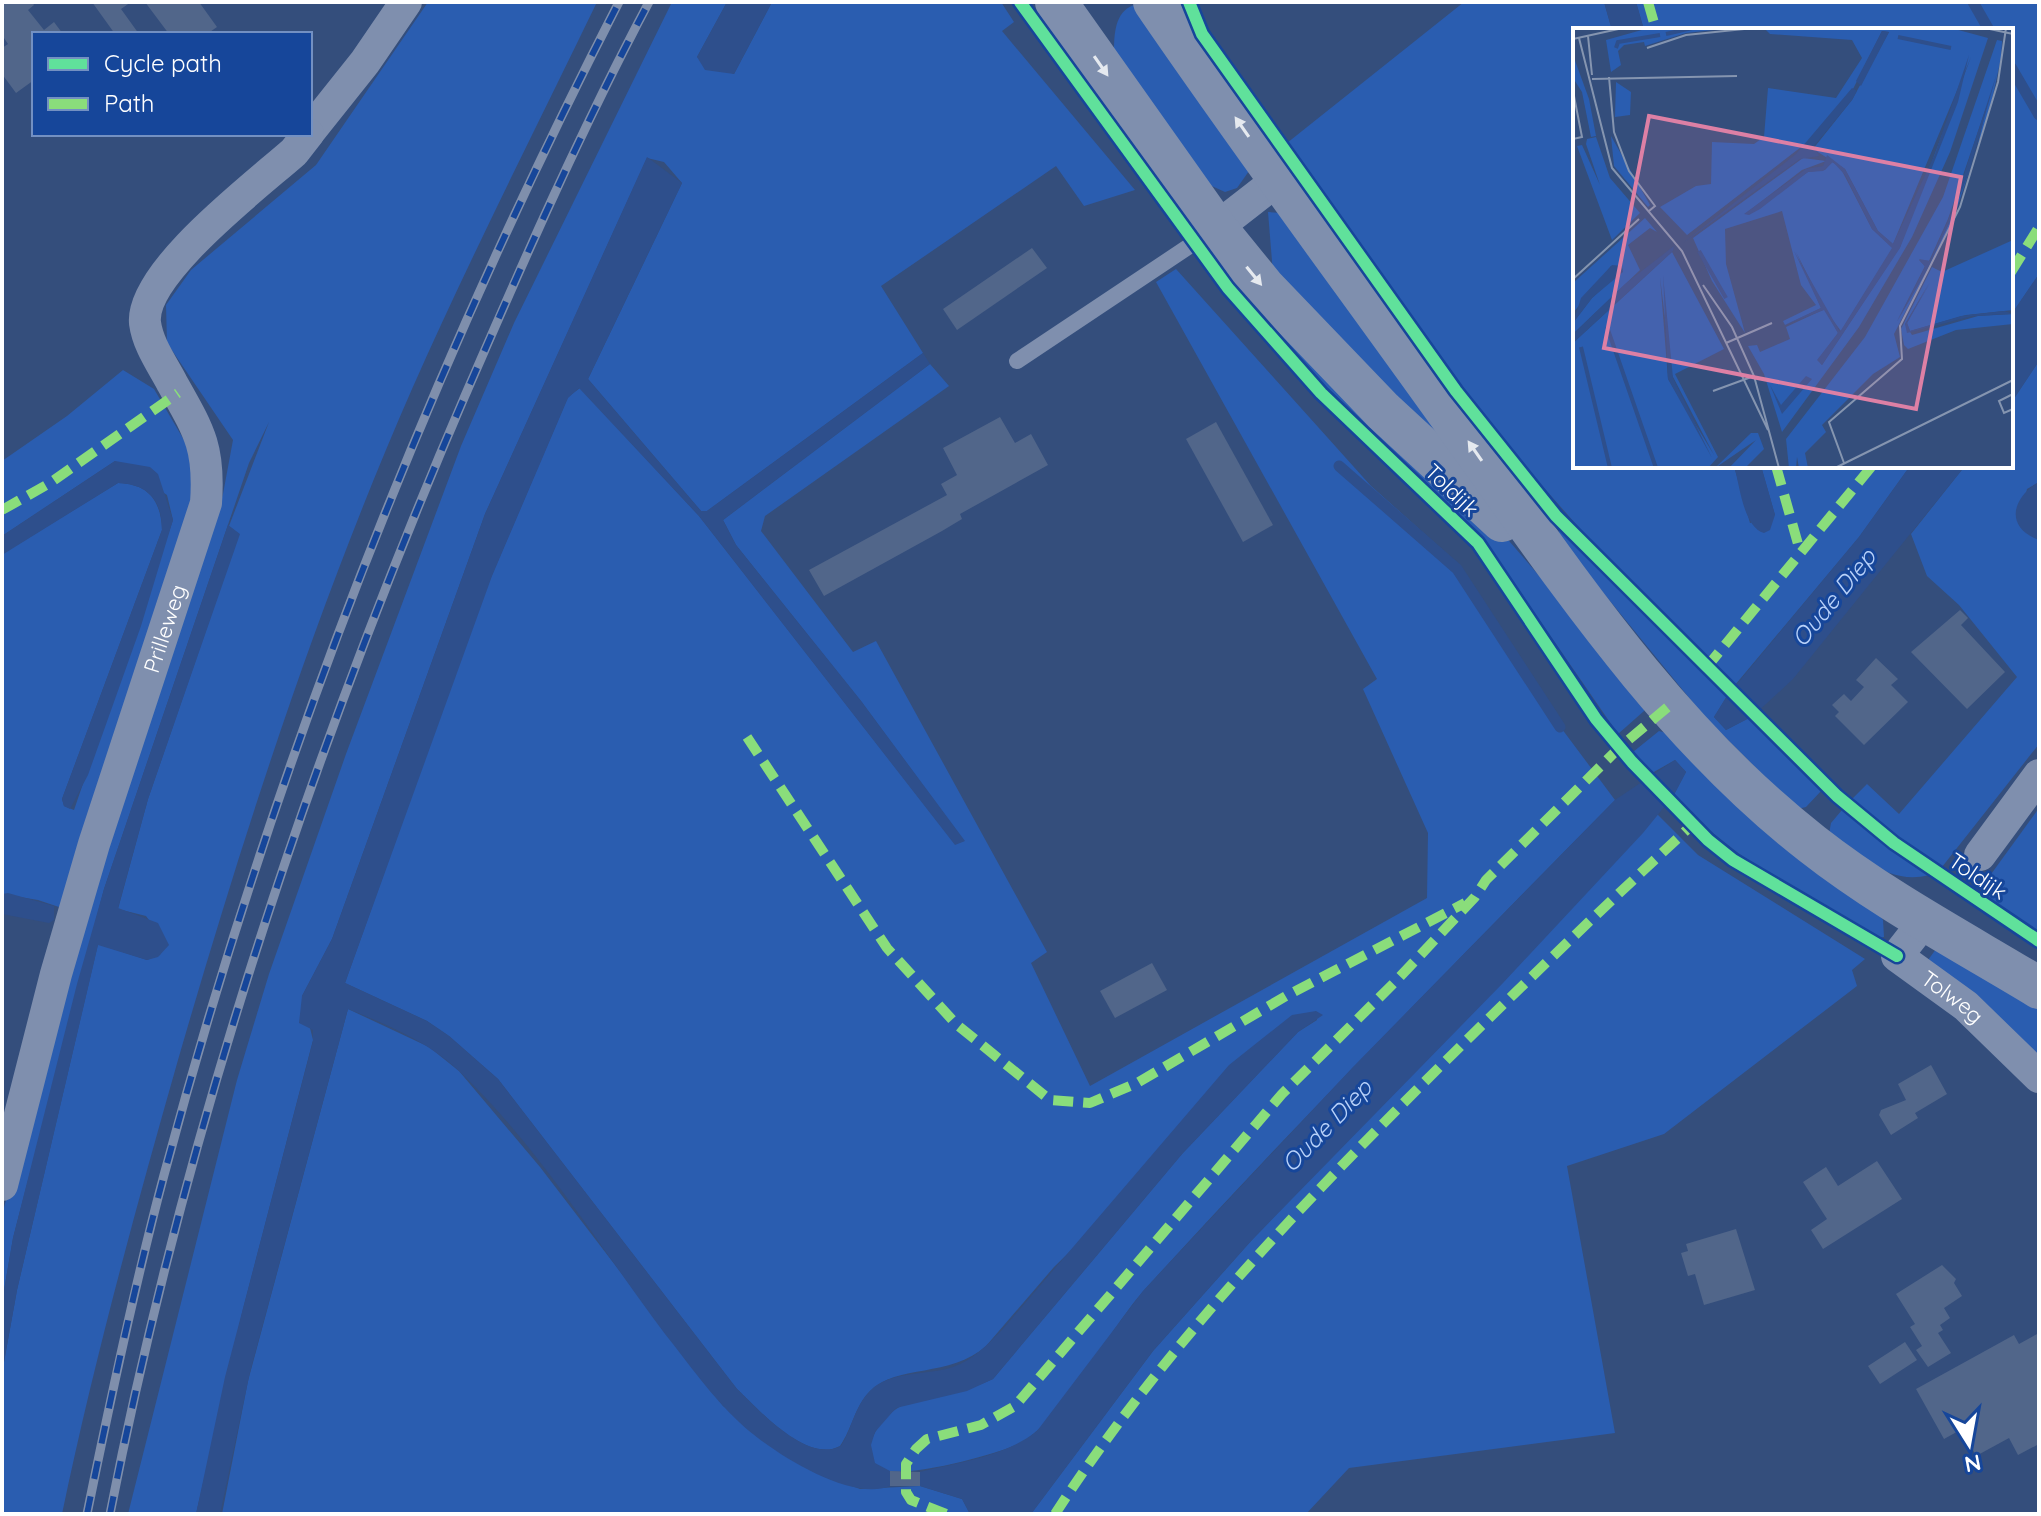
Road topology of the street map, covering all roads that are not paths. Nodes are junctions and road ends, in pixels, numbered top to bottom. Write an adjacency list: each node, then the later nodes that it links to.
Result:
1 (406, 2): 4 (street, Prilleweg)
2 (1154, 2): 6 (street, Toldijk, one-way to 2)
3 (1066, 5): 7 (street, Toldijk, one-way to 7)
4 (312, 128)
5 (306, 136): 15 (street, Prilleweg)
6 (1279, 179): 7 (street); 9 (street, Toldijk, one-way to 6)
7 (1216, 228): 8 (lane); 9 (street, Toldijk, one-way to 9)
8 (1017, 361)
9 (1569, 583): 12 (street, Toldijk)
10 (2039, 775): 11 (street)
11 (1980, 855)
12 (1926, 919): 13 (street, Toldijk); 14 (street, Tolweg)
13 (2039, 988)
14 (2039, 1077)
15 (2, 1185)

